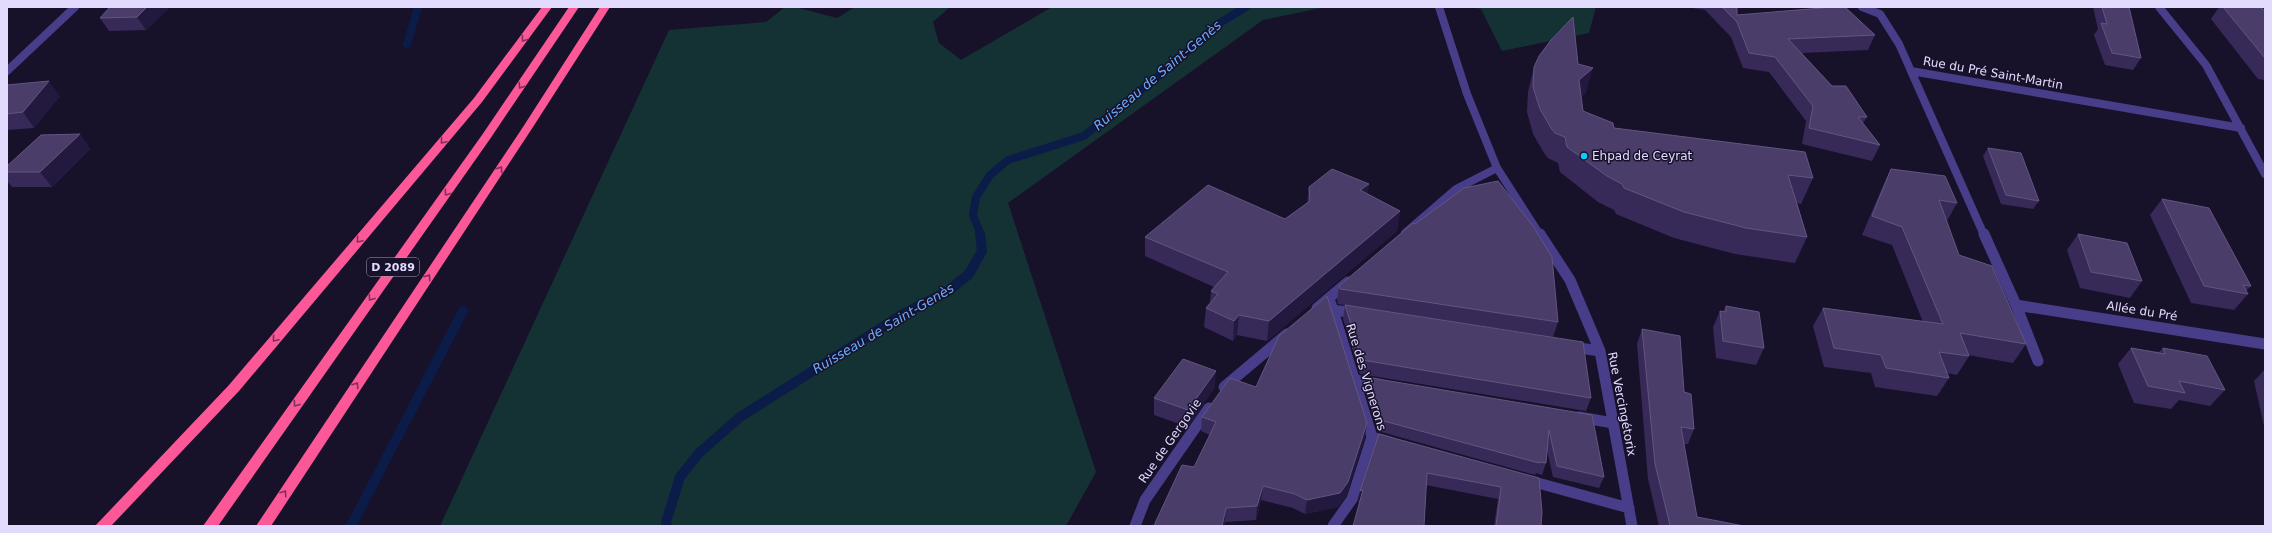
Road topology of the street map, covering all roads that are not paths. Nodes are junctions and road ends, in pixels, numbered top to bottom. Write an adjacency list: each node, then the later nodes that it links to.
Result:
1 (74, 7): 8 (street)
2 (547, 7): 32 (highway, one-way to 32)
3 (574, 7): 33 (highway, D 2089, one-way to 33)
4 (605, 7): 34 (highway, D 2089, one-way to 4)
5 (1439, 7): 11 (street, Rue Vercingétorix)
6 (1862, 7): 9 (street)
7 (2159, 7): 10 (street)
8 (7, 70)
9 (1911, 71): 10 (street, Rue du Pré Saint-Martin); 16 (street, Rue du Pré Saint-Martin)
10 (2241, 128): 12 (street)
11 (1497, 168): 13 (street); 22 (street, Rue Vercingétorix)
12 (2265, 174)
13 (1396, 241)
14 (1359, 273): 15 (street)
15 (1331, 304): 17 (street); 18 (street); 24 (street, Rue des Vignerons)
16 (2016, 305): 20 (street, Allée du Pré); 23 (street, Rue du Pré Saint-Martin)
17 (1364, 315)
18 (1306, 317)
19 (1294, 327): 35 (street, Rue de Gergovie)
20 (2265, 344)
21 (1560, 345): 22 (street)
22 (1600, 351): 27 (street, Rue Vercingétorix)
23 (2038, 361)
24 (1355, 380): 25 (street); 28 (street, Rue des Vignerons)
25 (1386, 385)
26 (1566, 415): 27 (street)
27 (1613, 423): 31 (street, Rue Vercingétorix)
28 (1372, 437): 29 (street); 36 (street, Rue des Vignerons)
29 (1401, 445)
30 (1518, 477): 31 (street)
31 (1629, 508): 37 (street, Rue Vercingétorix)
32 (102, 526)
33 (210, 526)
34 (263, 526)
35 (1135, 526)
36 (1333, 526)
37 (1632, 526)

